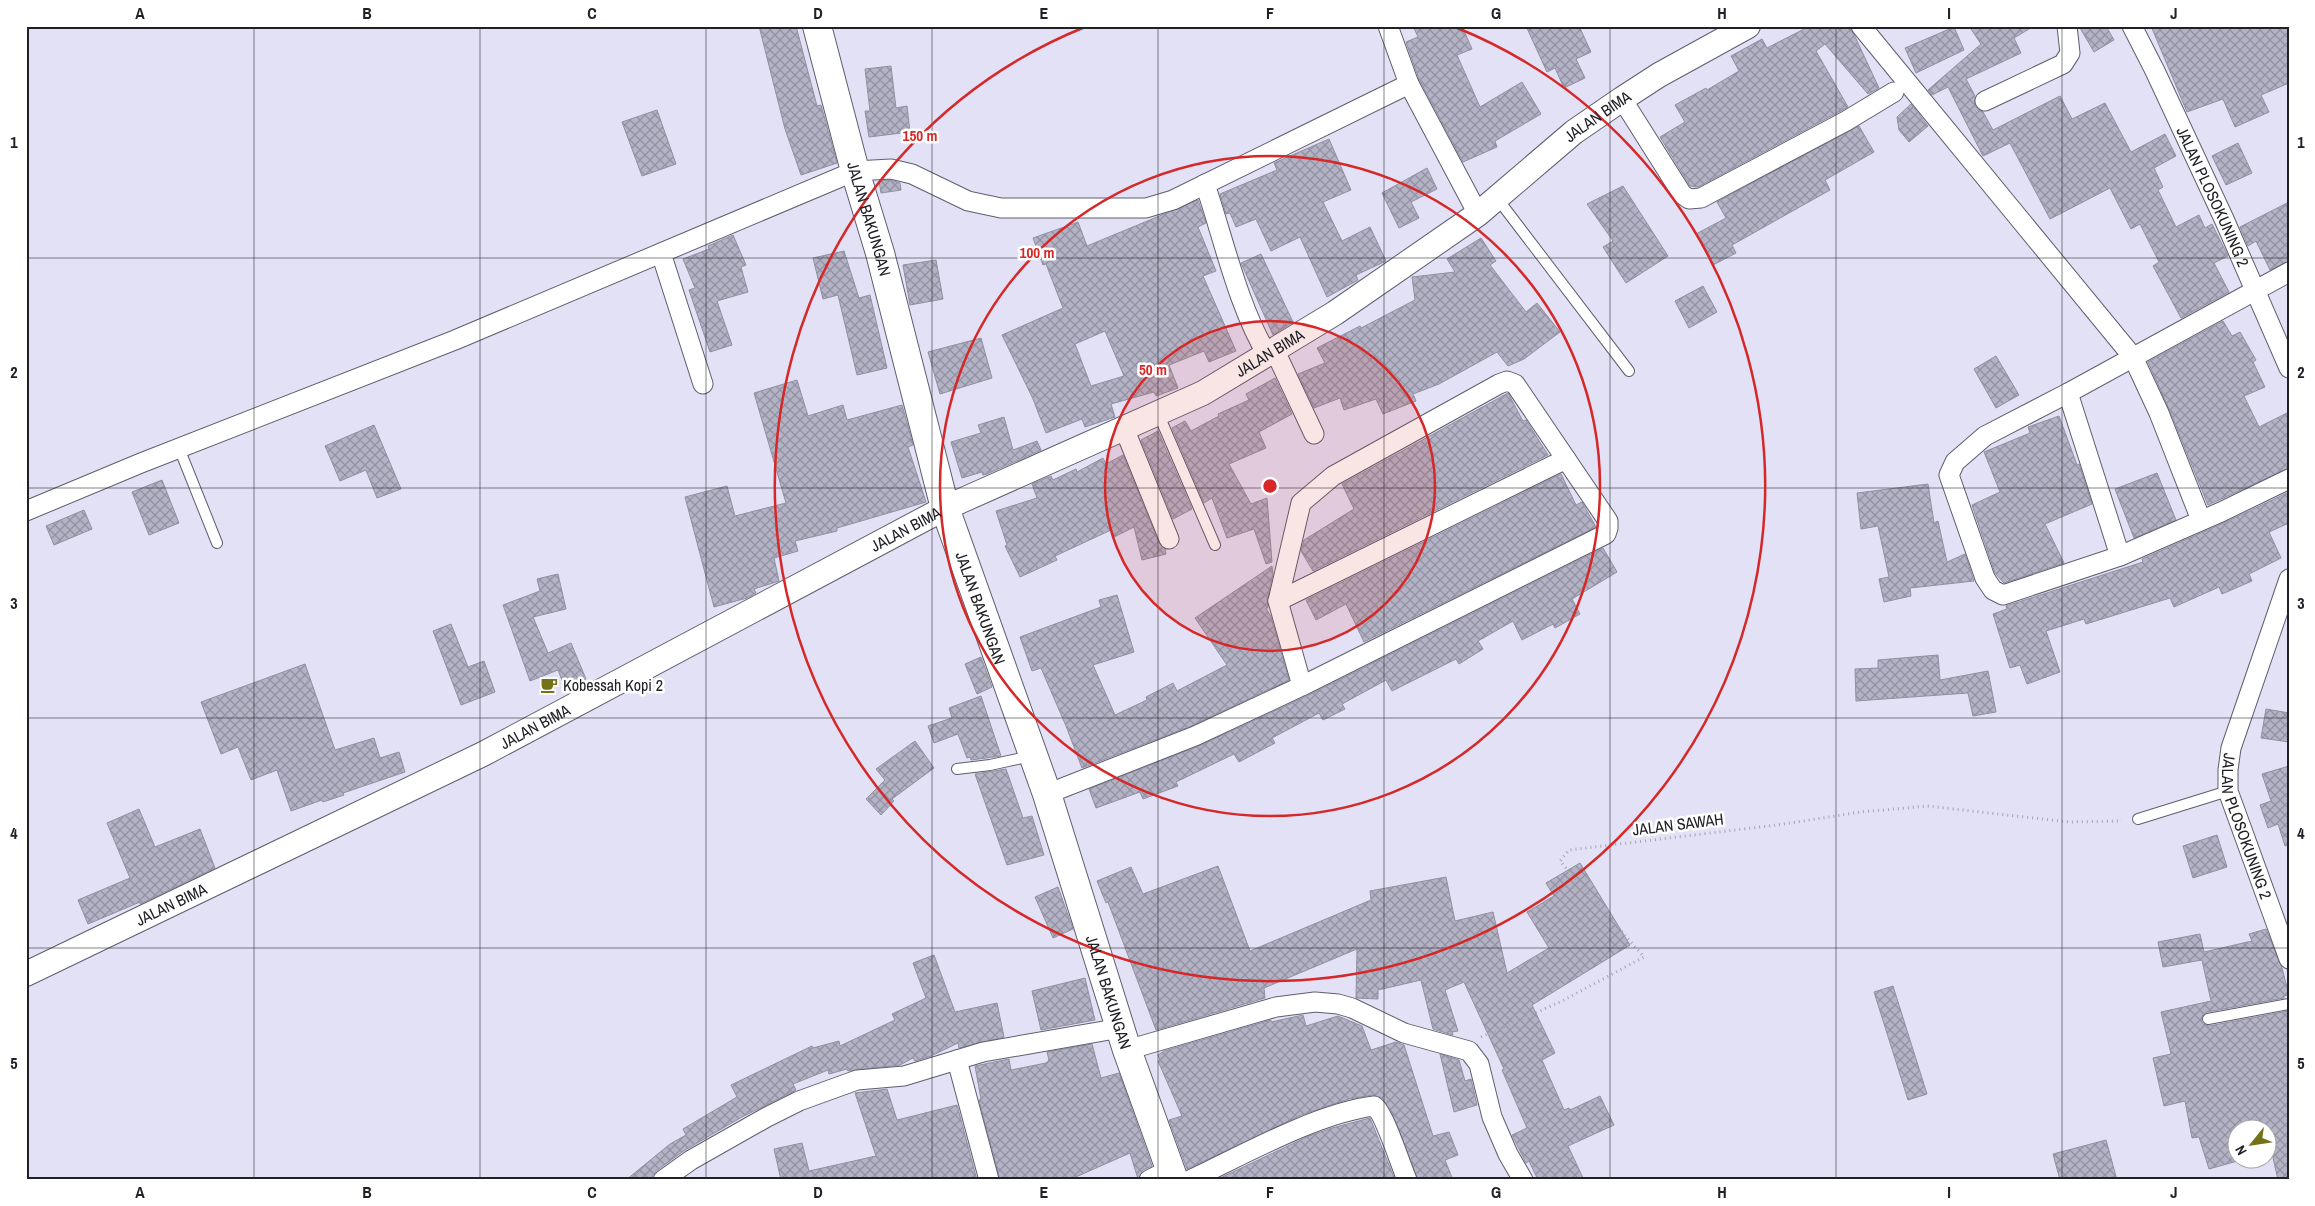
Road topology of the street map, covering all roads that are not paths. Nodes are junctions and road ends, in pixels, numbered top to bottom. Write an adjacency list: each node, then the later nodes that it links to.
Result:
1 (817, 26): 11 (main road, JALAN BAKUNGAN)
2 (1388, 26): 7 (street)
3 (1861, 26): 19 (street)
4 (2067, 26): 10 (street)
5 (2132, 26): 17 (street, JALAN PLOSOKUNING 2)
6 (1739, 29): 9 (street, JALAN BIMA)
7 (1409, 84): 12 (street); 14 (street)
8 (1894, 92): 9 (street)
9 (1622, 99): 13 (street, JALAN BIMA)
10 (1986, 101)
11 (855, 170): 12 (street); 15 (street); 30 (main road, JALAN BAKUNGAN)
12 (1205, 184): 18 (street)
13 (1496, 198): 14 (street, JALAN BIMA); 21 (lane)
14 (1478, 214): 18 (street, JALAN BIMA)
15 (661, 253): 22 (street); 27 (street)
16 (2289, 272): 17 (street)
17 (2256, 290): 19 (street); 20 (street, JALAN PLOSOKUNING 2)
18 (1271, 354): 24 (street, JALAN BIMA); 26 (street)
19 (2133, 357): 23 (street); 32 (street)
20 (2289, 368)
21 (1629, 371)
22 (703, 384)
23 (2068, 393): 36 (street); 36 (street)
24 (1158, 413): 25 (street, JALAN BIMA); 35 (lane)
25 (1124, 428): 30 (street, JALAN BIMA); 33 (street)
26 (1314, 434)
27 (179, 448): 31 (street); 34 (lane)
28 (1566, 459): 38 (street); 38 (street); 39 (street)
29 (2289, 479): 32 (street)
30 (944, 508): 40 (main road, JALAN BAKUNGAN); 46 (street, JALAN BIMA)
31 (26, 511)
32 (2201, 520): 36 (street)
33 (1169, 539)
34 (217, 543)
35 (1215, 545)
36 (2120, 556)
37 (2289, 579): 42 (street, JALAN PLOSOKUNING 2)
38 (1278, 601): 39 (street)
39 (1302, 686): 43 (street)
40 (1032, 756): 41 (lane); 43 (main road, JALAN BAKUNGAN)
41 (957, 769)
42 (2228, 791): 44 (lane); 45 (street, JALAN PLOSOKUNING 2)
43 (1047, 794): 49 (main road, JALAN BAKUNGAN)
44 (2138, 820)
45 (2288, 955)
46 (26, 974)
47 (2289, 1004): 48 (lane)
48 (2208, 1019)
49 (1124, 1039): 50 (street); 51 (main road, JALAN BAKUNGAN); 55 (street)
50 (957, 1060): 52 (street); 53 (street)
51 (1171, 1177): 54 (street)
52 (663, 1180)
53 (989, 1180)
54 (1407, 1180)
55 (1523, 1180)

